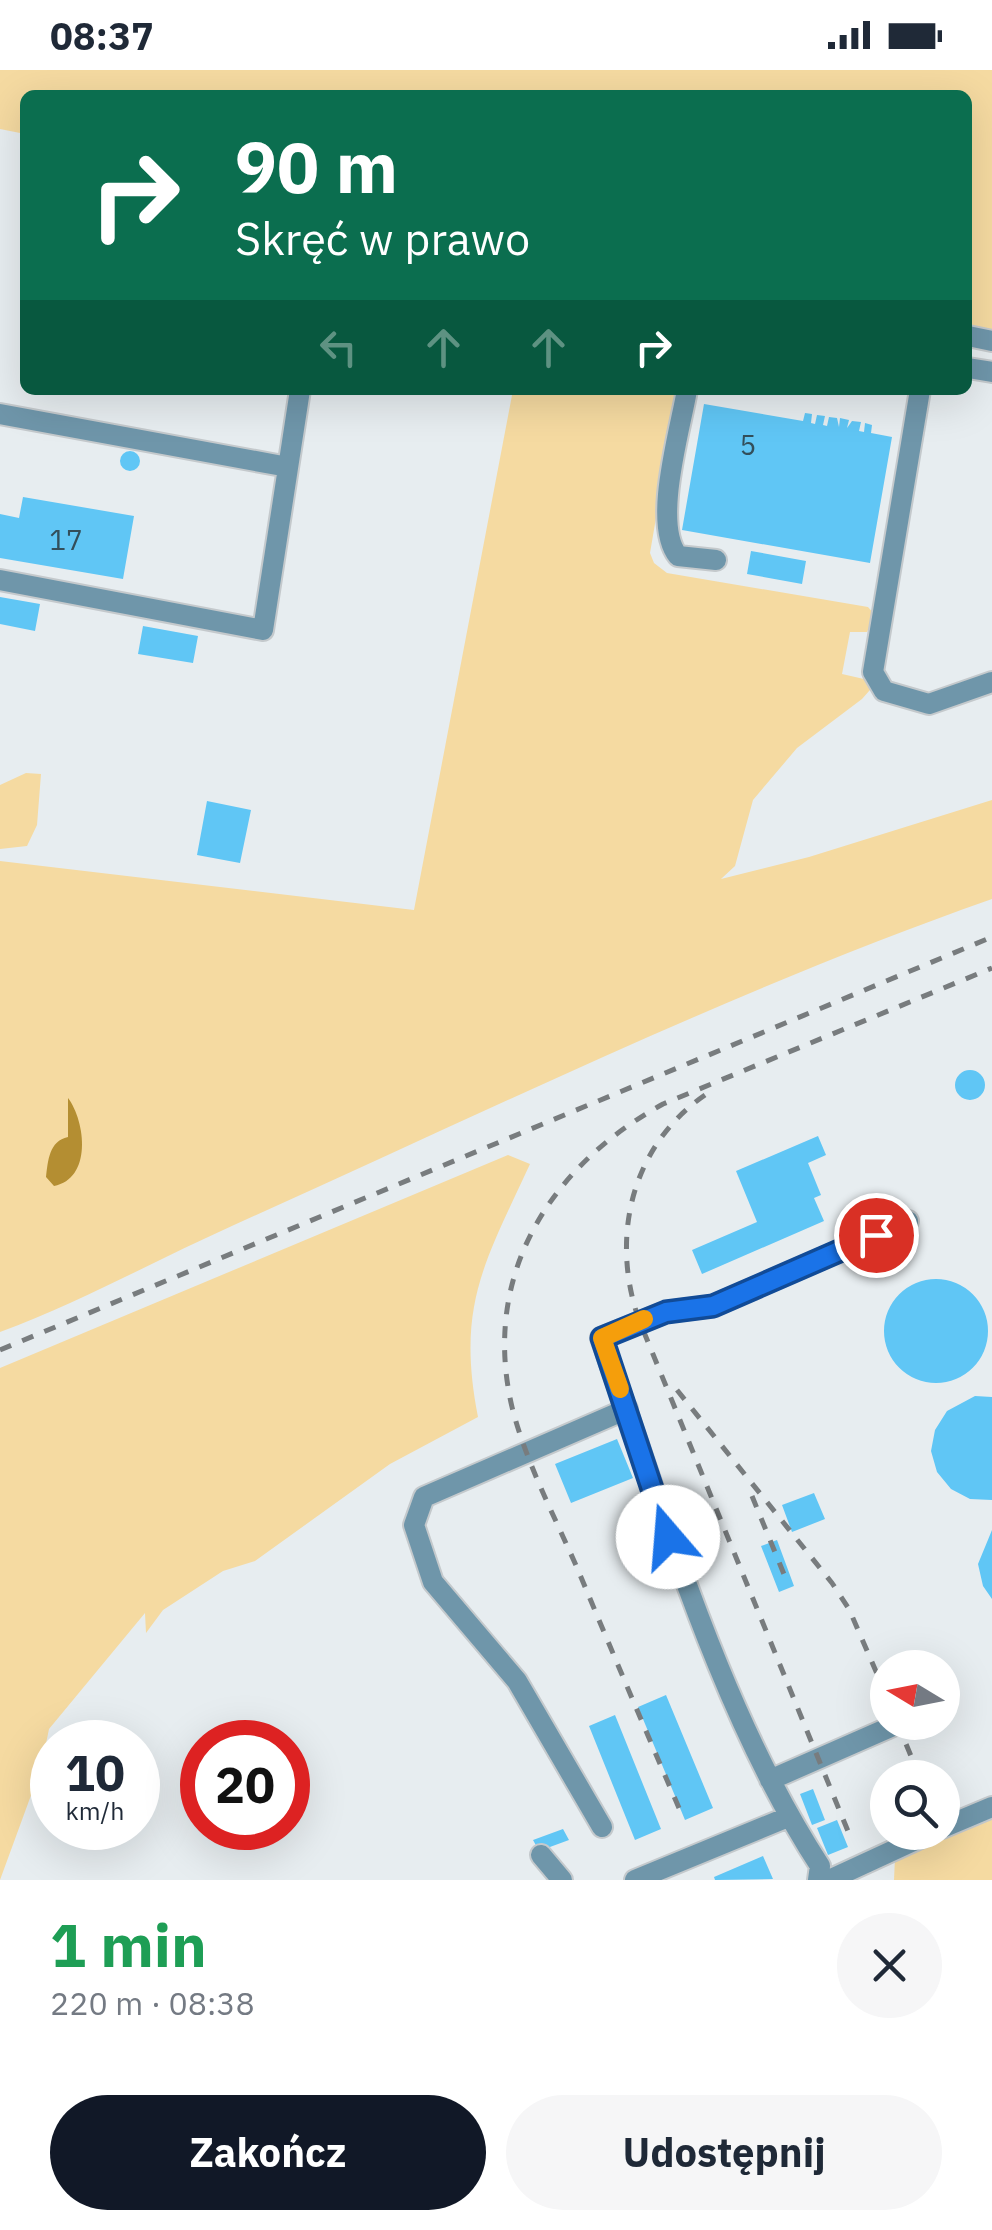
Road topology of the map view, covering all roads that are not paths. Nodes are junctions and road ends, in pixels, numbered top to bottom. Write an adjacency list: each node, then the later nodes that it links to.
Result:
1 (299, 395): 5 (lane)
2 (687, 395): 6 (lane)
3 (919, 395): 8 (lane)
4 (0, 414): 5 (lane)
5 (288, 466): 7 (lane)
6 (716, 560)
7 (0, 580)
8 (992, 682)
9 (908, 1220): 10 (lane)
10 (627, 1409): 12 (lane); 16 (lane)
11 (870, 1736): 12 (lane)
12 (770, 1780): 14 (lane)
13 (992, 1807): 15 (lane)
14 (788, 1817): 20 (lane); 21 (lane)
15 (960, 1820)
16 (602, 1828)
17 (894, 1850): 22 (lane)
18 (540, 1854): 19 (lane)
19 (562, 1880)
20 (635, 1880)
21 (818, 1880)
22 (829, 1880)

